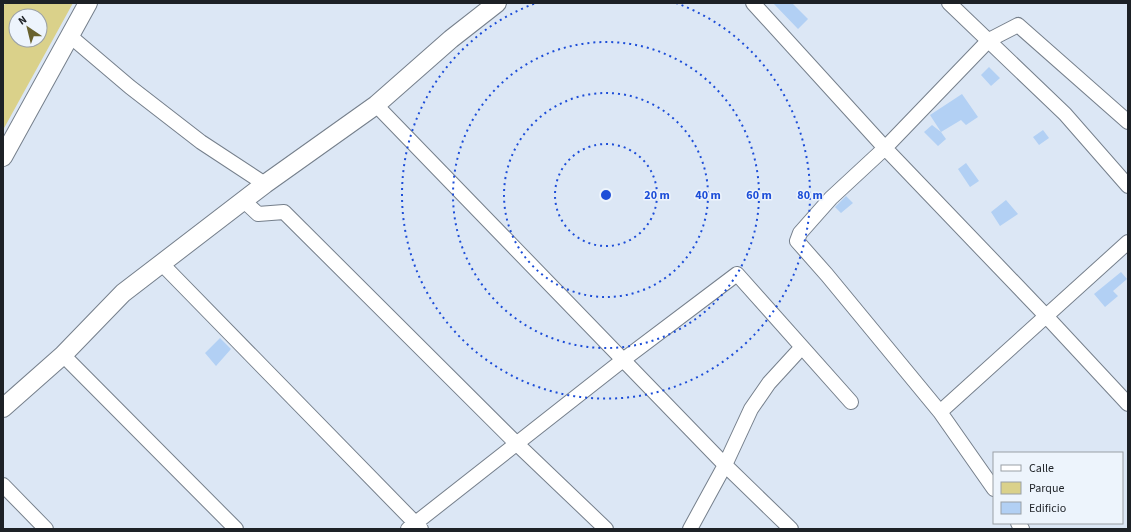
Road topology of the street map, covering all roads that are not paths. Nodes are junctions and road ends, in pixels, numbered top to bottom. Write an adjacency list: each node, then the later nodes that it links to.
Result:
1 (88, 3): 5 (street)
2 (497, 3): 7 (street)
3 (753, 3): 9 (street)
4 (949, 3): 6 (street)
5 (70, 36): 10 (street); 11 (street)
6 (989, 40): 8 (street); 9 (street); 12 (street)
7 (376, 105): 11 (street); 19 (street)
8 (1128, 122)
9 (885, 148): 16 (street); 23 (street)
10 (3, 157)
11 (266, 184): 13 (street)
12 (1128, 186)
13 (244, 201): 15 (street); 24 (street)
14 (1128, 242): 16 (street)
15 (162, 264): 18 (street); 28 (street)
16 (1047, 317): 21 (street); 23 (street)
17 (802, 347): 19 (street); 20 (street); 25 (street)
18 (63, 355): 22 (street); 30 (street)
19 (623, 360): 24 (street); 25 (street)
20 (851, 402)
21 (1128, 404)
22 (3, 408)
23 (940, 412): 27 (street)
24 (517, 444): 28 (street); 31 (street)
25 (725, 465): 32 (street); 33 (street)
26 (3, 485): 29 (street)
27 (993, 488)
28 (415, 527)
29 (46, 529)
30 (236, 529)
31 (606, 529)
32 (690, 529)
33 (791, 529)

